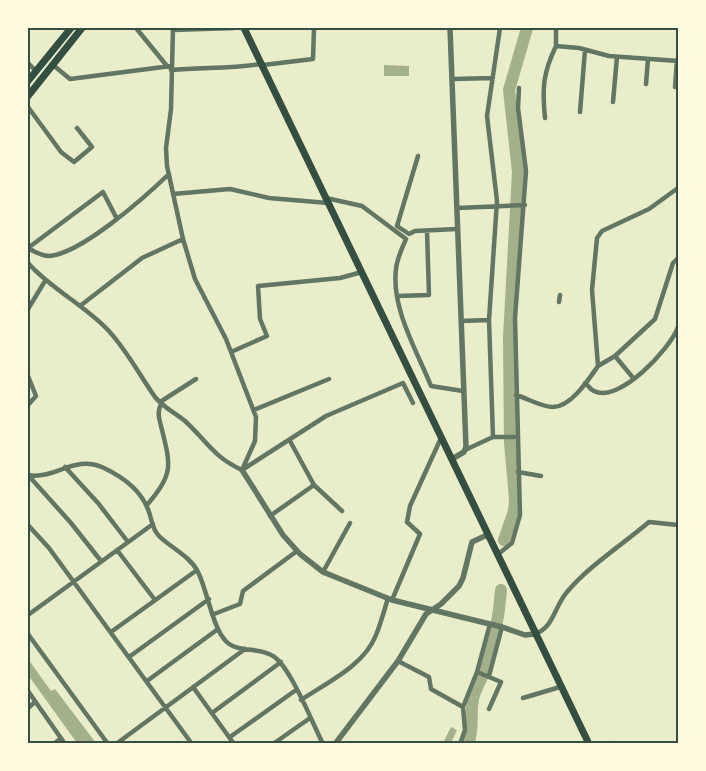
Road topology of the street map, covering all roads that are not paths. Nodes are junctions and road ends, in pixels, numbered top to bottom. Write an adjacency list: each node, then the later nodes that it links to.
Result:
1 (71, 28): 20 (main road)
2 (82, 28): 18 (main road)
3 (136, 28): 19 (street)
4 (234, 28): 10 (street)
5 (244, 28): 17 (main road)
6 (314, 28): 17 (street)
7 (450, 28): 22 (street)
8 (500, 28): 21 (street)
9 (556, 28): 11 (street)
10 (173, 29): 19 (street)
11 (556, 46): 12 (street); 31 (street)
12 (585, 50): 13 (street); 30 (street)
13 (617, 57): 14 (street); 28 (street)
14 (648, 59): 15 (street); 24 (street)
15 (678, 60): 25 (street)
16 (28, 63): 20 (street)
17 (263, 64): 19 (street); 37 (main road)
18 (53, 65): 19 (street); 27 (main road)
19 (170, 67): 34 (street)
20 (36, 71): 23 (main road)
21 (493, 78): 22 (street); 39 (street)
22 (452, 79): 40 (street)
23 (28, 81)
24 (646, 84)
25 (674, 87)
26 (519, 88): 38 (street)
27 (28, 96)
28 (613, 102)
29 (28, 107): 32 (street)
30 (580, 112)
31 (545, 118)
32 (77, 128)
33 (418, 156): 43 (street)
34 (168, 174): 36 (street); 41 (street)
35 (678, 188): 60 (street)
36 (173, 194): 37 (street); 44 (street)
37 (327, 200): 48 (main road); 51 (street)
38 (523, 205): 39 (street); 67 (street)
39 (496, 206): 40 (street); 55 (street)
40 (457, 208): 42 (street)
41 (118, 218): 45 (street); 45 (street)
42 (457, 229): 43 (street); 56 (street)
43 (427, 231): 51 (street)
44 (183, 239): 53 (street); 58 (street)
45 (28, 248)
46 (678, 258): 59 (street)
47 (28, 263): 49 (street)
48 (362, 272): 58 (street); 74 (main road)
49 (45, 280): 53 (street); 54 (street)
50 (560, 295): 52 (street)
51 (397, 296): 66 (street)
52 (559, 302)
53 (80, 306): 68 (street)
54 (28, 309)
55 (489, 320): 56 (street); 72 (street)
56 (460, 321): 66 (street)
57 (678, 327): 64 (street)
58 (231, 352): 71 (street)
59 (616, 356): 60 (street); 64 (street)
60 (598, 366): 65 (street)
61 (28, 376): 70 (street)
62 (196, 379): 68 (street)
63 (329, 379): 71 (street)
64 (634, 379): 65 (street)
65 (586, 383): 67 (street)
66 (463, 391): 76 (street)
67 (516, 395): 80 (street)
68 (160, 403): 79 (street); 84 (street)
69 (413, 403): 75 (street)
70 (28, 405)
71 (254, 410): 79 (street)
72 (493, 437): 73 (street); 76 (street)
73 (514, 437)
74 (441, 438): 77 (main road); 101 (street)
75 (290, 441): 79 (street); 83 (street)
76 (465, 450): 77 (street)
77 (452, 459): 91 (main road)
78 (65, 467): 81 (street); 84 (street); 92 (street)
79 (242, 470): 86 (street)
80 (518, 472): 82 (street); 95 (street)
81 (28, 475): 96 (street)
82 (541, 476)
83 (314, 485): 85 (street); 86 (street)
84 (147, 505): 88 (street)
85 (342, 511)
86 (270, 517): 94 (street)
87 (350, 523): 98 (street)
88 (152, 524): 92 (street); 97 (street)
89 (28, 525): 99 (street)
90 (678, 525): 111 (street)
91 (487, 535): 95 (main road); 103 (street)
92 (128, 542): 93 (street)
93 (117, 550): 96 (street); 102 (street)
94 (296, 551): 98 (street); 104 (street)
95 (499, 558): 111 (main road)
96 (101, 561): 99 (street)
97 (197, 570): 100 (street); 102 (street)
98 (323, 572): 101 (street)
99 (73, 582): 105 (street); 109 (street)
100 (209, 599): 104 (street); 113 (street)
101 (390, 599): 103 (street); 124 (street)
102 (154, 600): 109 (street)
103 (432, 609): 106 (street); 115 (street)
104 (214, 614): 108 (street)
105 (28, 615)
106 (490, 624): 107 (street); 116 (street)
107 (501, 627): 111 (street); 117 (street)
108 (218, 629): 112 (street); 118 (street)
109 (111, 632): 113 (street)
110 (28, 634): 137 (street)
111 (535, 634): 120 (main road)
112 (245, 649): 114 (street); 119 (street)
113 (129, 657): 118 (street)
114 (281, 662): 121 (street); 130 (street)
115 (398, 662): 127 (street); 144 (street)
116 (479, 672): 117 (street); 127 (street)
117 (488, 676): 129 (street)
118 (147, 681): 126 (street)
119 (193, 687): 126 (street); 130 (street)
120 (560, 687): 123 (street); 146 (main road)
121 (296, 690): 124 (street); 132 (street)
122 (28, 691): 125 (street)
123 (523, 698)
124 (301, 700): 131 (street)
125 (35, 702): 128 (street); 133 (street)
126 (165, 707): 138 (street); 139 (street)
127 (463, 707): 145 (street)
128 (28, 708)
129 (490, 708)
130 (212, 713): 132 (street)
131 (310, 718): 134 (street); 143 (street)
132 (230, 737): 140 (street)
133 (61, 738): 135 (street); 136 (street)
134 (281, 738): 141 (street); 142 (street)
135 (54, 744)
136 (65, 744)
137 (108, 744)
138 (116, 744)
139 (192, 744)
140 (234, 744)
141 (273, 744)
142 (284, 744)
143 (323, 744)
144 (335, 744)
145 (460, 744)
146 (589, 744)

